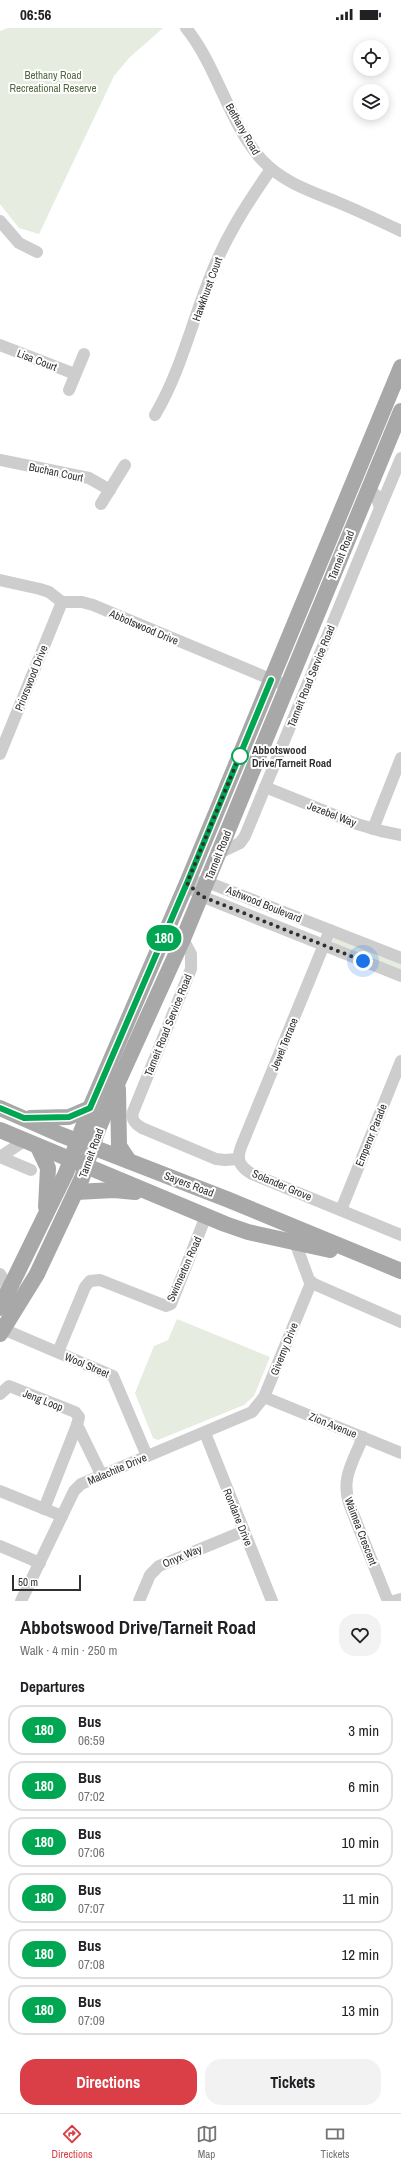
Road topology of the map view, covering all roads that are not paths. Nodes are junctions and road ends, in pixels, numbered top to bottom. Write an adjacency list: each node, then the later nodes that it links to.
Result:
1 (186, 28): 2 (street, Bethany Road)
2 (271, 169): 3 (street, Bethany Road); 14 (street, Hawkhurst Court)
3 (375, 218): 5 (street, Bethany Road); 6 (street, Bethany Road)
4 (0, 221): 7 (street)
5 (401, 226)
6 (401, 231)
7 (37, 252)
8 (0, 345): 11 (street, Lisa Court)
9 (84, 354): 11 (street)
10 (401, 367): 23 (main road, Tarneit Road)
11 (75, 374): 12 (street)
12 (69, 390)
13 (401, 412): 18 (main road, Tarneit Road)
14 (155, 415)
15 (401, 458): 21 (street)
16 (0, 460): 19 (street, Buchan Court)
17 (125, 465): 19 (street)
18 (368, 489): 21 (street); 23 (main road); 26 (main road, Tarneit Road)
19 (110, 490): 20 (street)
20 (101, 504)
21 (380, 508): 29 (street, Tarneit Road Service Road)
22 (0, 580): 24 (street)
23 (307, 593): 25 (main road, Tarneit Road)
24 (62, 602): 25 (street, Abbotswood Drive); 27 (street, Priorswood Drive)
25 (271, 680): 26 (street, Abbotswood Drive); 33 (main road, Tarneit Road)
26 (287, 686): 32 (main road, Tarneit Road)
27 (0, 754)
28 (401, 758): 30 (street)
29 (265, 787): 30 (street, Jezebel Way); 32 (street, Tarneit Road Service Road)
30 (372, 829): 31 (street, Jezebel Way)
31 (401, 835)
32 (219, 853): 34 (main road, Tarneit Road)
33 (187, 883): 34 (street, Ashwood Boulevard); 43 (main road, Tarneit Road)
34 (204, 889): 35 (street, Ashwood Boulevard); 36 (main road, Tarneit Road); 37 (street, Ashwood Boulevard)
35 (330, 930): 37 (street, Jewel Terrace); 38 (street, Ashwood Boulevard)
36 (183, 939): 41 (main road, Tarneit Road); 50 (street, Tarneit Road Service Road)
37 (324, 946): 39 (street, Ashwood Boulevard); 50 (street, Jewel Terrace)
38 (401, 958)
39 (401, 976)
40 (401, 1061): 57 (street, Emperor Parade)
41 (118, 1082): 48 (main road, Tarneit Road); 52 (main road)
42 (0, 1108): 44 (main road, Sayers Road)
43 (90, 1108): 44 (main road); 46 (main road, Tarneit Road)
44 (24, 1118): 46 (main road, Sayers Road)
45 (0, 1130): 47 (main road, Sayers Road)
46 (77, 1141): 48 (main road, Sayers Road); 51 (main road, Tarneit Road)
47 (31, 1144): 49 (street); 51 (main road, Sayers Road); 58 (main road)
48 (93, 1146): 52 (main road, Sayers Road); 53 (main road, Tarneit Road)
49 (0, 1157): 54 (street)
50 (238, 1159): 57 (street, Solander Grove)
51 (71, 1160): 53 (main road, Sayers Road); 58 (main road, Tarneit Road)
52 (129, 1161): 62 (main road, Sayers Road)
53 (86, 1167): 55 (main road, Tarneit Road); 56 (main road, Sayers Road)
54 (31, 1170)
55 (76, 1192): 56 (main road); 71 (main road, Tarneit Road)
56 (150, 1193): 59 (main road, Sayers Road)
57 (341, 1210): 60 (street, Solander Grove)
58 (46, 1213): 63 (main road, Tarneit Road)
59 (206, 1216): 61 (main road, Sayers Road); 72 (street, Swinnerton Road)
60 (401, 1235)
61 (295, 1242): 62 (main road, Sayers Road); 67 (street)
62 (378, 1262): 65 (main road, Sayers Road)
63 (22, 1265): 64 (street); 68 (main road, Tarneit Road)
64 (0, 1269)
65 (401, 1271)
66 (0, 1274): 68 (street)
67 (311, 1283): 70 (street); 74 (street, Giverny Drive)
68 (5, 1292): 69 (main road, Tarneit Road)
69 (0, 1308)
70 (401, 1322)
71 (2, 1332): 72 (street, Wool Street)
72 (58, 1352): 80 (street, Wool Street)
73 (0, 1394): 76 (street, Jeng Loop)
74 (264, 1397): 75 (street, Giverny Drive); 78 (street, Zion Avenue)
75 (252, 1412): 77 (street, Malachite Drive)
76 (77, 1425): 81 (street, Jeng Loop); 83 (street)
77 (205, 1433): 80 (street, Malachite Drive); 85 (street, Rondane Drive)
78 (363, 1437): 79 (street, Zion Avenue); 92 (street, Waimea Crescent)
79 (401, 1453)
80 (147, 1456): 81 (street, Malachite Drive)
81 (101, 1474): 84 (street, Malachite Drive)
82 (0, 1491): 83 (street)
83 (44, 1509): 84 (street)
84 (62, 1516): 87 (street, Malachite Drive)
85 (244, 1531): 90 (street, Onyx Way); 91 (street, Rondane Drive)
86 (0, 1546): 87 (street)
87 (40, 1563): 89 (street, Malachite Drive)
88 (401, 1599): 93 (street)
89 (21, 1601)
90 (139, 1601)
91 (272, 1601)
92 (388, 1601)
93 (394, 1601)

